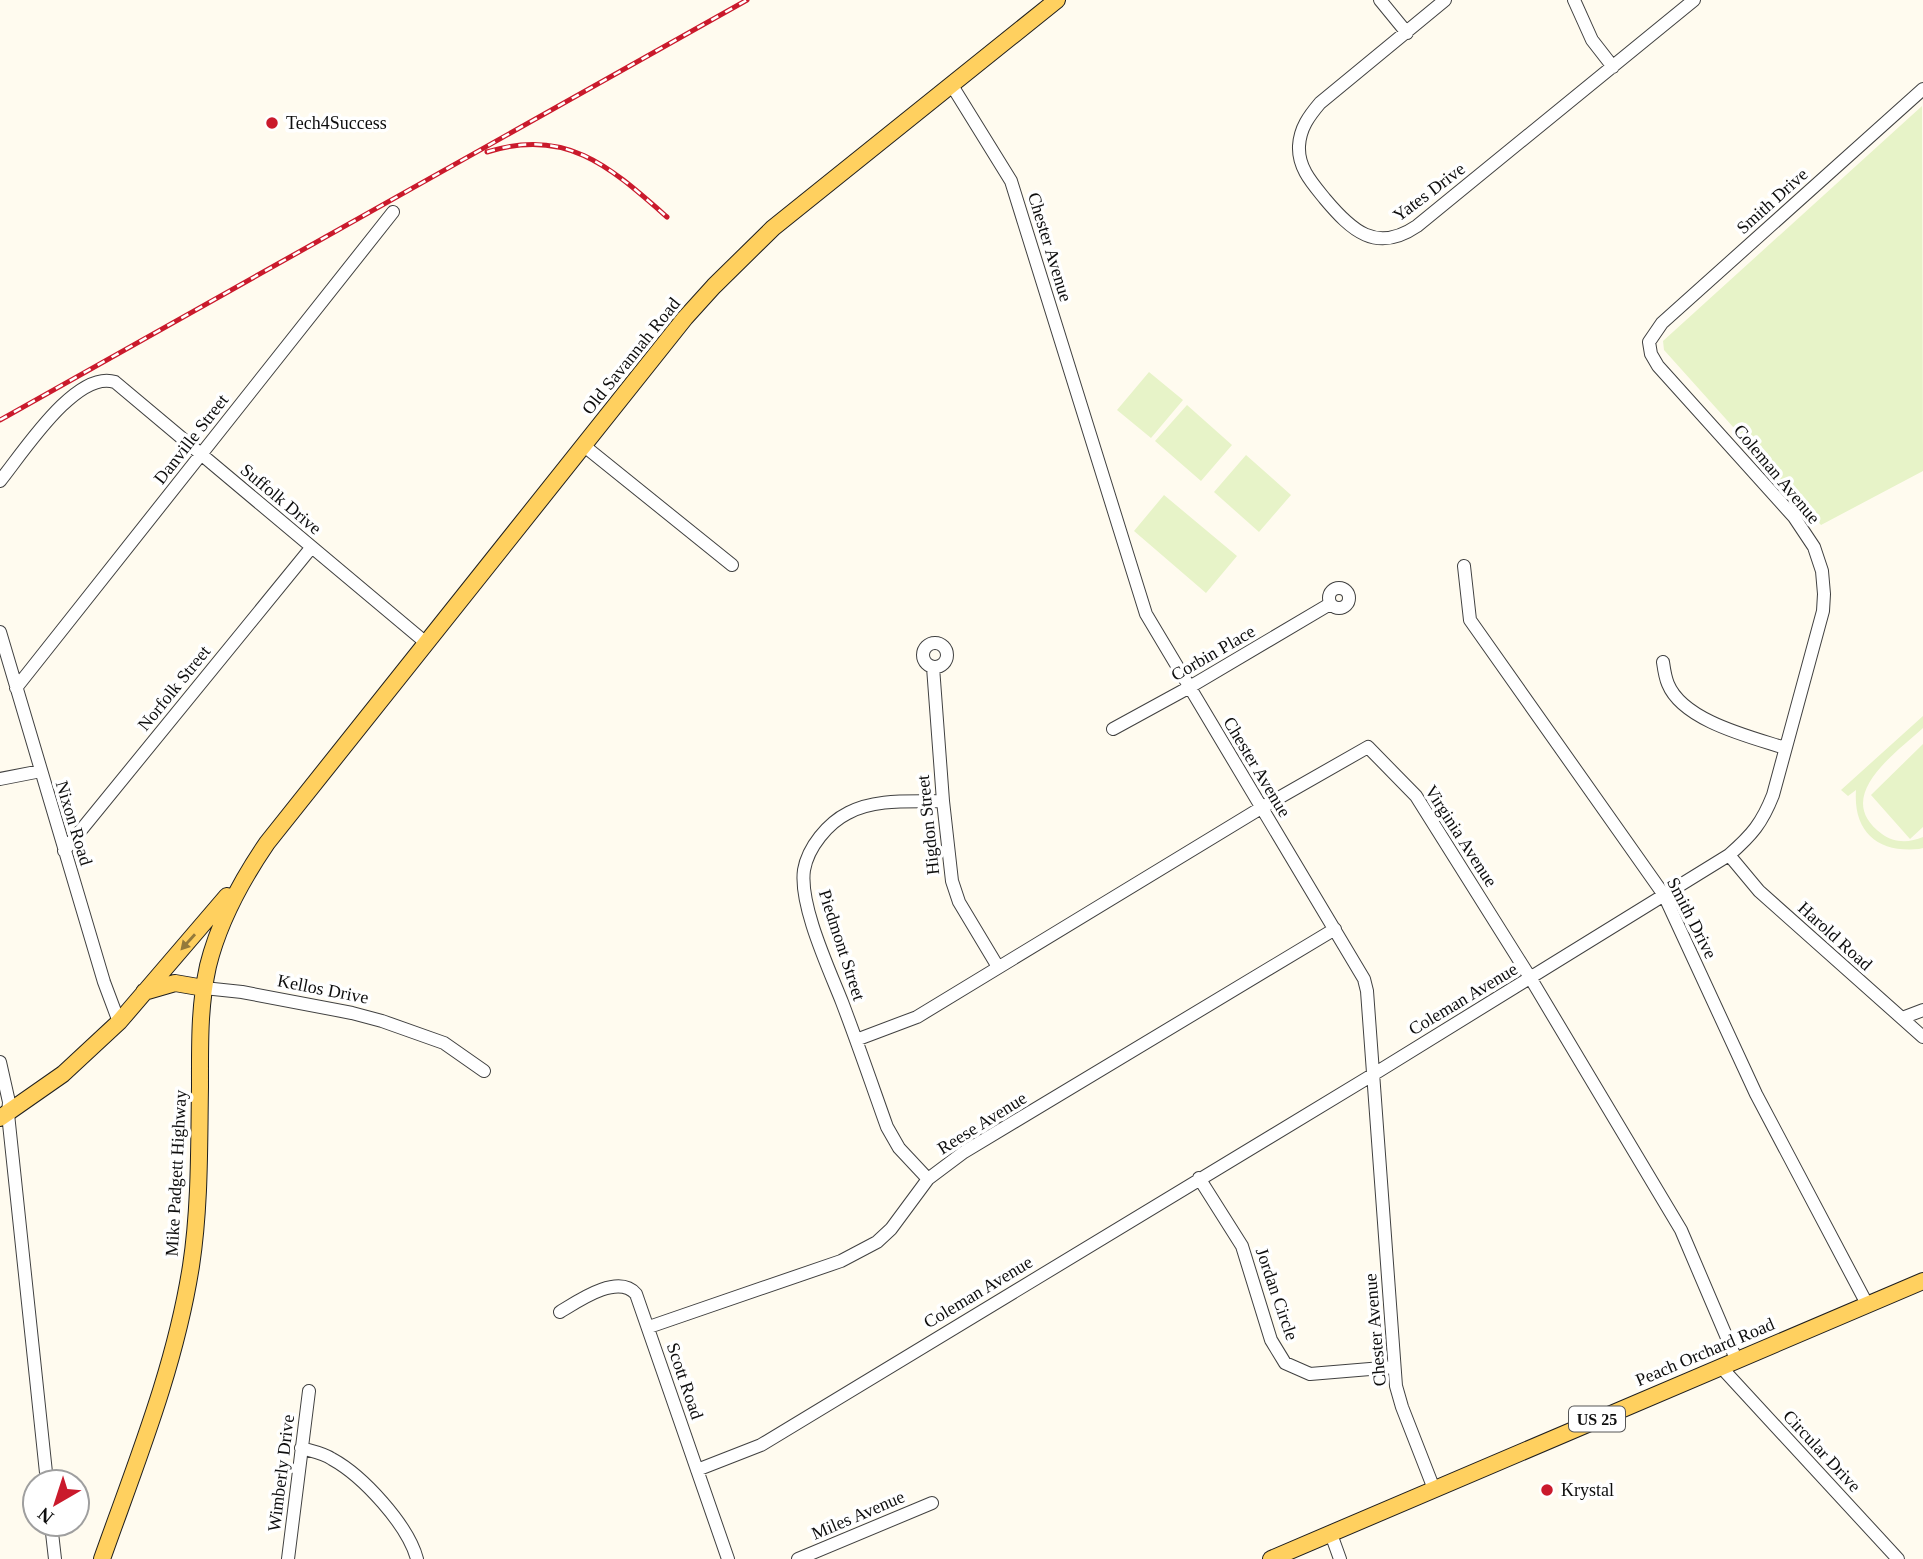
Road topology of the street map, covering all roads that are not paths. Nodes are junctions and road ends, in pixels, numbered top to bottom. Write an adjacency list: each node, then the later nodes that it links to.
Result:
1 (1057, 0): 8 (main road, Old Savannah Road)
2 (1380, 0): 6 (street)
3 (1446, 0): 6 (street, Yates Drive)
4 (1574, 0): 7 (street)
5 (1694, 0): 7 (street, Yates Drive)
6 (1407, 33): 7 (street, Yates Drive)
7 (1613, 66)
8 (951, 84): 12 (main road, Old Savannah Road); 24 (street, Chester Avenue)
9 (1923, 89): 11 (street, Smith Drive)
10 (393, 212): 13 (street, Danville Street)
11 (1649, 342): 26 (street, Coleman Avenue)
12 (583, 445): 16 (street); 20 (main road, Old Savannah Road)
13 (202, 455): 14 (street, Suffolk Drive); 15 (street, Suffolk Drive); 23 (street, Danville Street)
14 (0, 481)
15 (311, 548): 20 (street, Suffolk Drive); 32 (street, Norfolk Street)
16 (732, 565)
17 (1464, 566): 35 (street, Smith Drive)
18 (1330, 604): 24 (street, Corbin Place)
19 (0, 632): 23 (street, Nixon Road)
20 (425, 642): 29 (main road, Old Savannah Road)
21 (1663, 662): 26 (street)
22 (933, 667): 30 (street, Higdon Street)
23 (16, 688): 27 (street, Nixon Road)
24 (1188, 688): 25 (street, Corbin Place); 31 (street, Chester Avenue)
25 (1113, 729)
26 (1786, 748): 33 (street, Coleman Avenue)
27 (40, 771): 28 (street); 32 (street, Nixon Road)
28 (0, 779)
29 (300, 800): 34 (main road, Mike Padgett Highway)
30 (943, 801): 37 (street, Higdon Street); 45 (street, Piedmont Street)
31 (1261, 808): 36 (street, Chester Avenue); 37 (street, Virginia Avenue); 38 (street, Virginia Avenue)
32 (64, 851): 43 (street, Nixon Road)
33 (1729, 855): 35 (street, Coleman Avenue); 42 (street, Harold Road)
34 (248, 871): 39 (main road, Mike Padgett Highway); 40 (main road, one-way to 40)
35 (1664, 895): 38 (street, Coleman Avenue); 53 (street, Smith Drive)
36 (1335, 929): 48 (street, Chester Avenue); 51 (street, Reese Avenue)
37 (998, 967): 45 (street, Virginia Avenue)
38 (1531, 979): 48 (street, Coleman Avenue); 56 (street, Virginia Avenue)
39 (204, 988): 40 (main road, Kellos Drive); 47 (street, Kellos Drive); 68 (main road, Mike Padgett Highway)
40 (144, 992): 43 (main road)
41 (1923, 1010): 42 (street)
42 (1902, 1018): 44 (street, Harold Road)
43 (119, 1022): 49 (main road)
44 (1923, 1037)
45 (856, 1040): 51 (street, Piedmont Street)
46 (0, 1062): 49 (street)
47 (484, 1071)
48 (1374, 1074): 50 (street, Coleman Avenue); 58 (street, Chester Avenue)
49 (4, 1116): 61 (street)
50 (1199, 1178): 58 (street, Jordan Circle); 62 (street, Coleman Avenue)
51 (928, 1179): 55 (street, Reese Avenue)
52 (1923, 1281): 53 (main road, Peach Orchard Road / US 25)
53 (1867, 1304): 56 (main road, Peach Orchard Road / US 25)
54 (560, 1312): 55 (street, Scott Road)
55 (649, 1327): 62 (street, Scott Road)
56 (1736, 1359): 57 (main road, Peach Orchard Road / US 25)
57 (1720, 1366): 63 (main road, Peach Orchard Road / US 25); 75 (street, Circular Drive)
58 (1394, 1367): 63 (street, Chester Avenue)
59 (309, 1391): 60 (street, Wimberly Drive)
60 (301, 1448): 69 (street, Wimberly Drive); 70 (street)
61 (45, 1468)
62 (697, 1470): 71 (street, Scott Road)
63 (1434, 1489): 65 (main road, Peach Orchard Road / US 25)
64 (932, 1503): 72 (street, Miles Avenue)
65 (1331, 1534): 73 (main road, Peach Orchard Road / US 25); 74 (street)
66 (53, 1538): 67 (street)
67 (55, 1559)
68 (102, 1559)
69 (288, 1559)
70 (417, 1559)
71 (728, 1559)
72 (798, 1559)
73 (1271, 1559)
74 (1340, 1559)
75 (1898, 1559)

